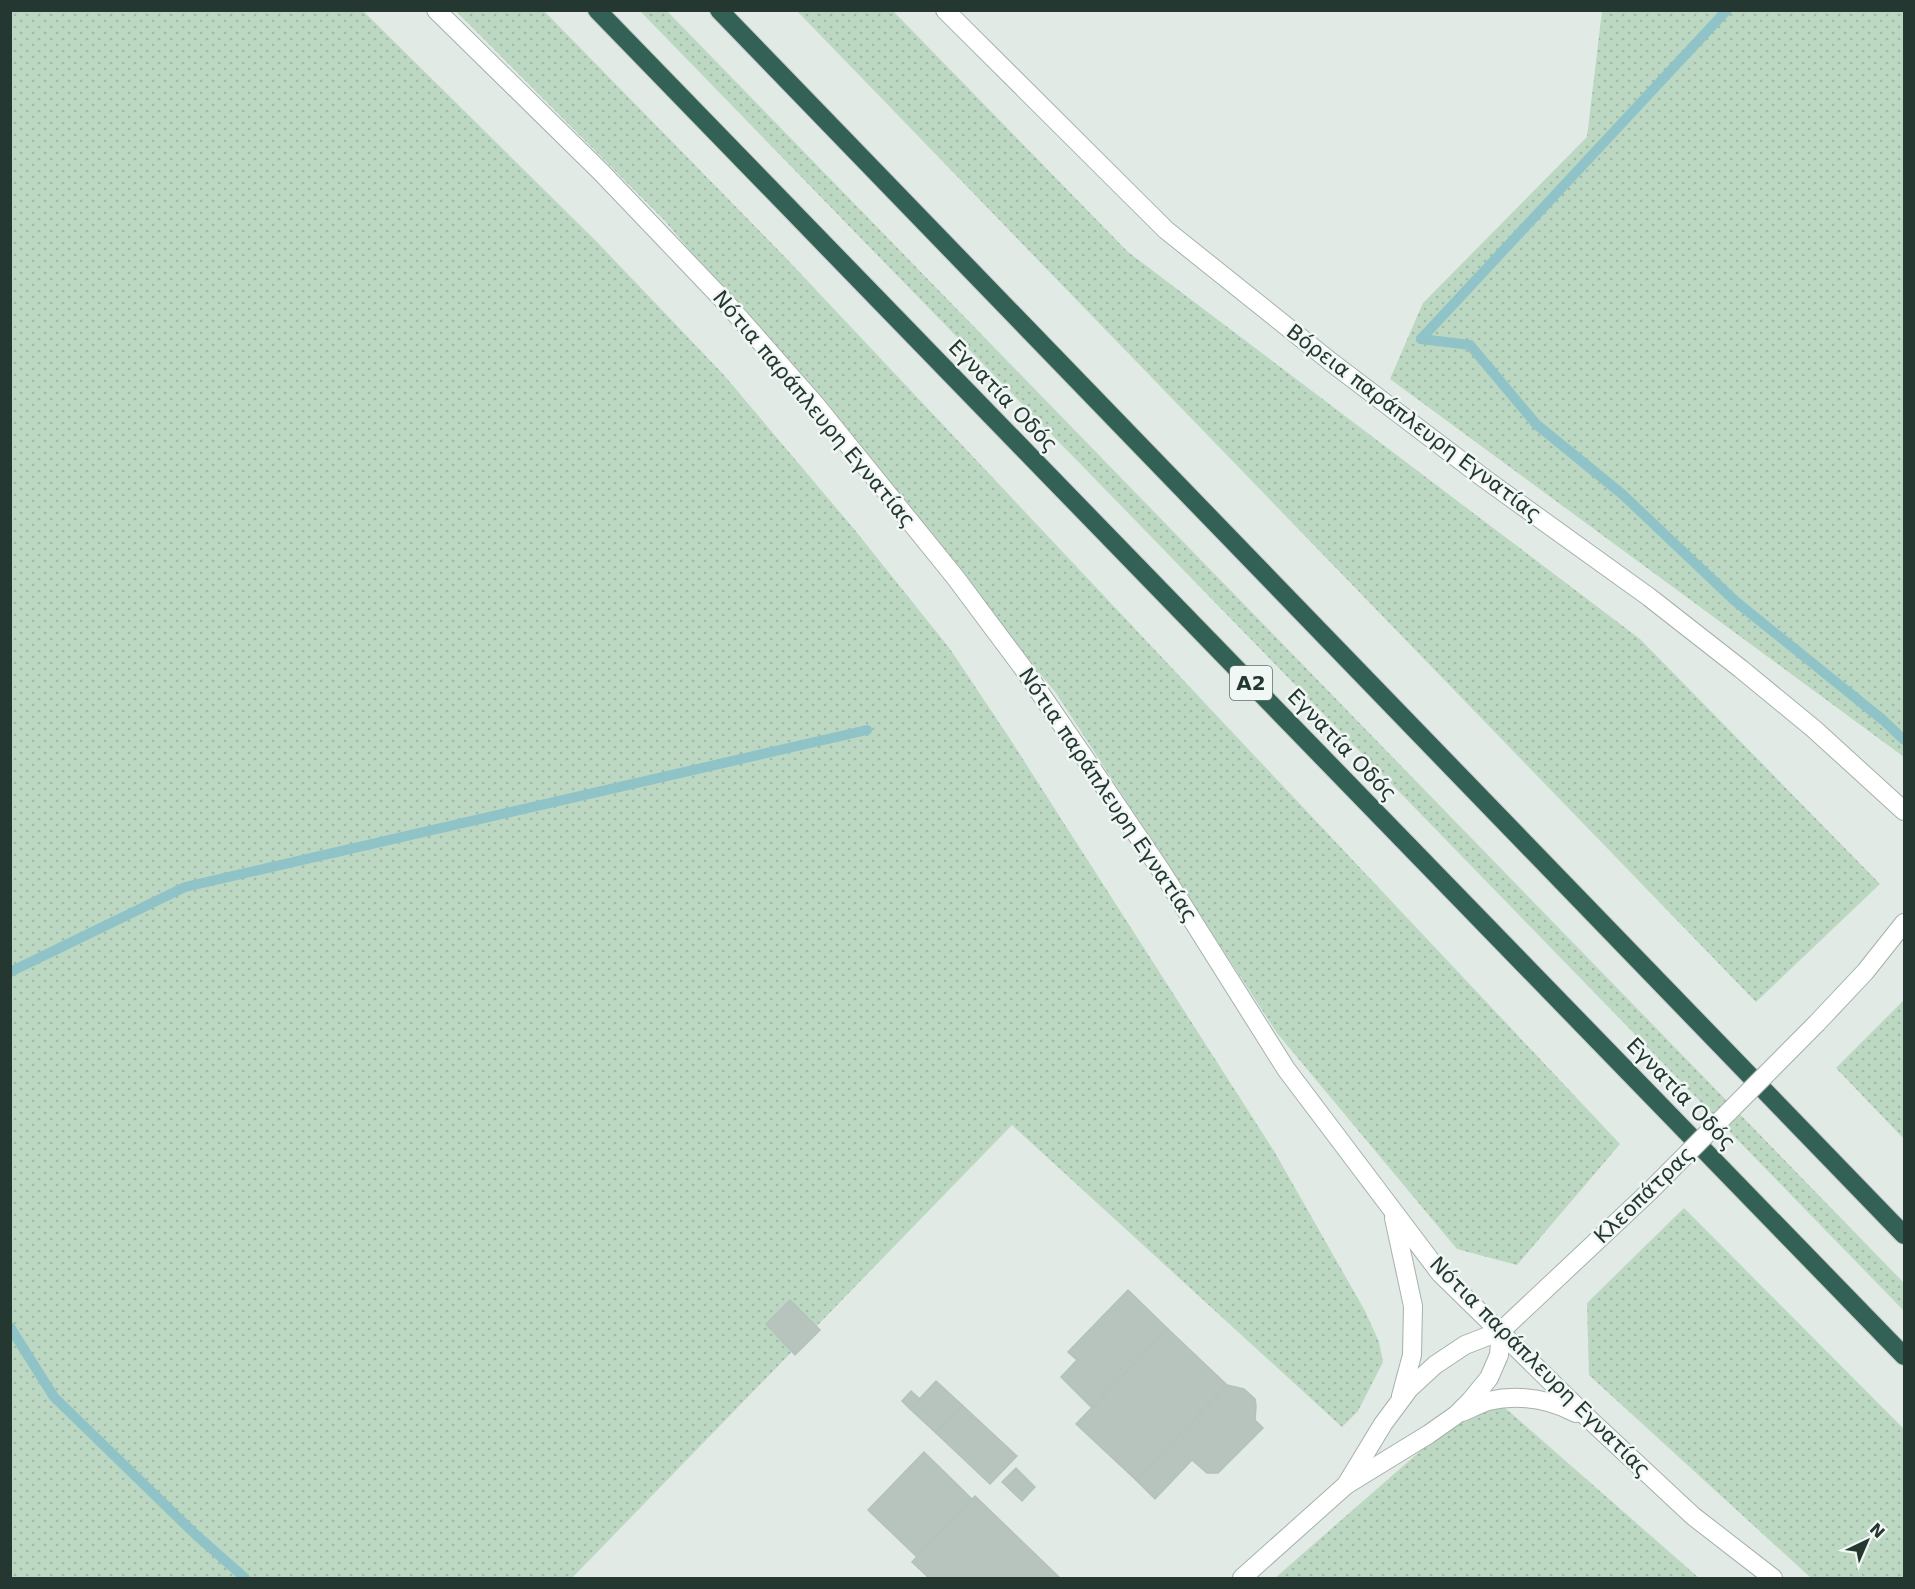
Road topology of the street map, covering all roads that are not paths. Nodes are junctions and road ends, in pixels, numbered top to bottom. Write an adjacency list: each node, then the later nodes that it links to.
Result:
1 (436, 10): 7 (street, Νότια παράπλευρη Εγνατίας)
2 (597, 10): 10 (highway, Εγνατία Οδός / Α2)
3 (718, 10): 8 (highway)
4 (945, 10): 5 (street, Βόρεια παράπλευρη Εγνατίας)
5 (1905, 811)
6 (1905, 922): 9 (street, Κλεοπάτρας, bridge)
7 (1392, 1210): 9 (street, Νότια παράπλευρη Εγνατίας); 11 (street)
8 (1905, 1235)
9 (1500, 1331): 11 (street); 12 (street); 13 (street, Νότια παράπλευρη Εγνατίας)
10 (1905, 1356)
11 (1399, 1403): 14 (street)
12 (1456, 1415): 13 (street); 14 (street)
13 (1588, 1419): 16 (street, Νότια παράπλευρη Εγνατίας)
14 (1346, 1485): 15 (street)
15 (1242, 1578)
16 (1773, 1578)

